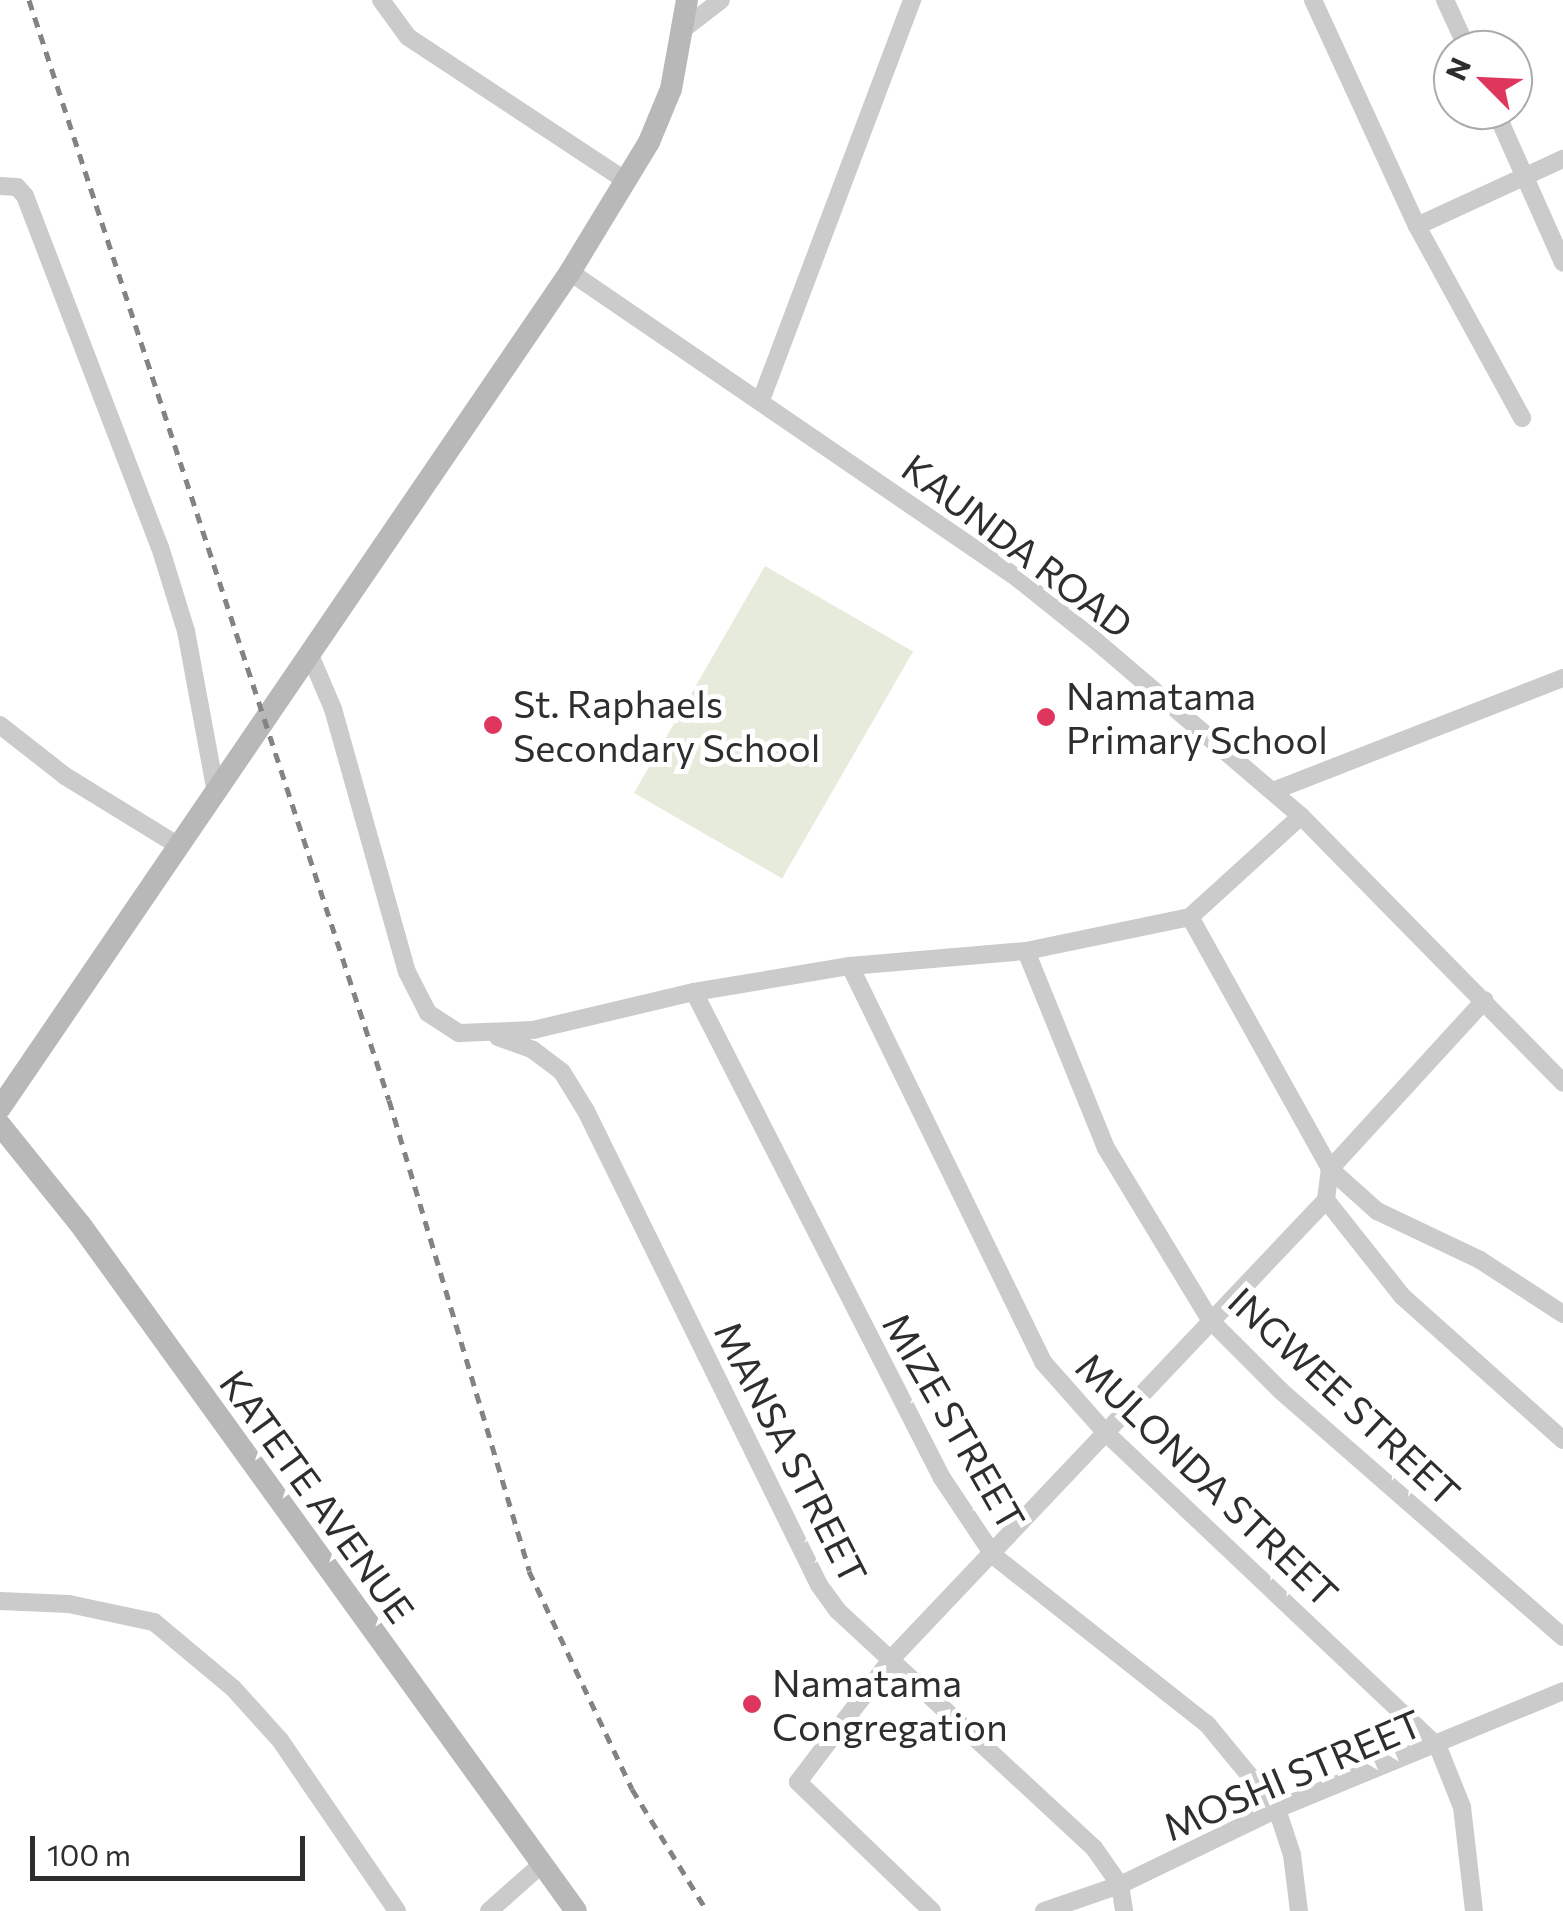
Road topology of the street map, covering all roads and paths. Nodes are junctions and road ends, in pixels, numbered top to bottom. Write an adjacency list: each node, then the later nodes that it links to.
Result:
1 (381, 0): 12 (street)
2 (687, 0): 7 (street)
3 (722, 0): 7 (street)
4 (912, 0): 17 (street)
5 (1313, 0): 14 (street)
6 (1445, 0): 8 (street)
7 (686, 27): 12 (street)
8 (1459, 30)
9 (1504, 130): 11 (street)
10 (1563, 159): 11 (street)
11 (1524, 176): 14 (street); 15 (street)
12 (626, 181): 16 (street)
13 (0, 186): 22 (street)
14 (1416, 226): 18 (street)
15 (1563, 263)
16 (570, 272): 17 (street, KAUNDA ROAD); 19 (street)
17 (761, 400): 23 (street, KAUNDA ROAD)
18 (1522, 418)
19 (310, 655): 22 (street); 31 (street, MANSA STREET)
20 (1563, 678): 23 (street)
21 (0, 724): 25 (street)
22 (215, 788): 25 (street)
23 (1273, 790): 24 (street, KAUNDA ROAD)
24 (1301, 816): 26 (street); 30 (street, KAUNDA ROAD)
25 (177, 845): 33 (street)
26 (1190, 918): 27 (street); 35 (street)
27 (1026, 951): 28 (street); 38 (street, INGWEE STREET)
28 (850, 966): 29 (street); 39 (street, MULONDA STREET)
29 (694, 992): 31 (street); 41 (street, MIZE STREET)
30 (1484, 1000): 32 (street, KAUNDA ROAD); 35 (street)
31 (492, 1035): 44 (street, MANSA STREET)
32 (1563, 1083)
33 (0, 1108)
34 (0, 1125): 48 (street, KATETE AVENUE)
35 (1330, 1169): 36 (street); 37 (street)
36 (1326, 1200): 38 (street); 40 (street)
37 (1563, 1314)
38 (1210, 1320): 39 (street); 43 (street, INGWEE STREET)
39 (1105, 1432): 41 (street); 46 (street, MULONDA STREET)
40 (1563, 1440)
41 (994, 1556): 44 (street); 47 (street, MIZE STREET)
42 (0, 1601): 50 (street)
43 (1563, 1637)
44 (893, 1657): 49 (street, MANSA STREET); 53 (street)
45 (1563, 1691): 46 (street, MOSHI STREET)
46 (1438, 1747): 47 (street, MOSHI STREET); 57 (street, MULONDA STREET)
47 (1277, 1809): 49 (street, MOSHI STREET); 56 (street, MIZE STREET)
48 (542, 1864): 51 (street); 52 (street, KATETE AVENUE)
49 (1120, 1885): 54 (street, MOSHI STREET); 55 (street)
50 (396, 1911)
51 (489, 1911)
52 (576, 1911)
53 (932, 1911)
54 (1044, 1911)
55 (1124, 1911)
56 (1299, 1911)
57 (1474, 1911)

